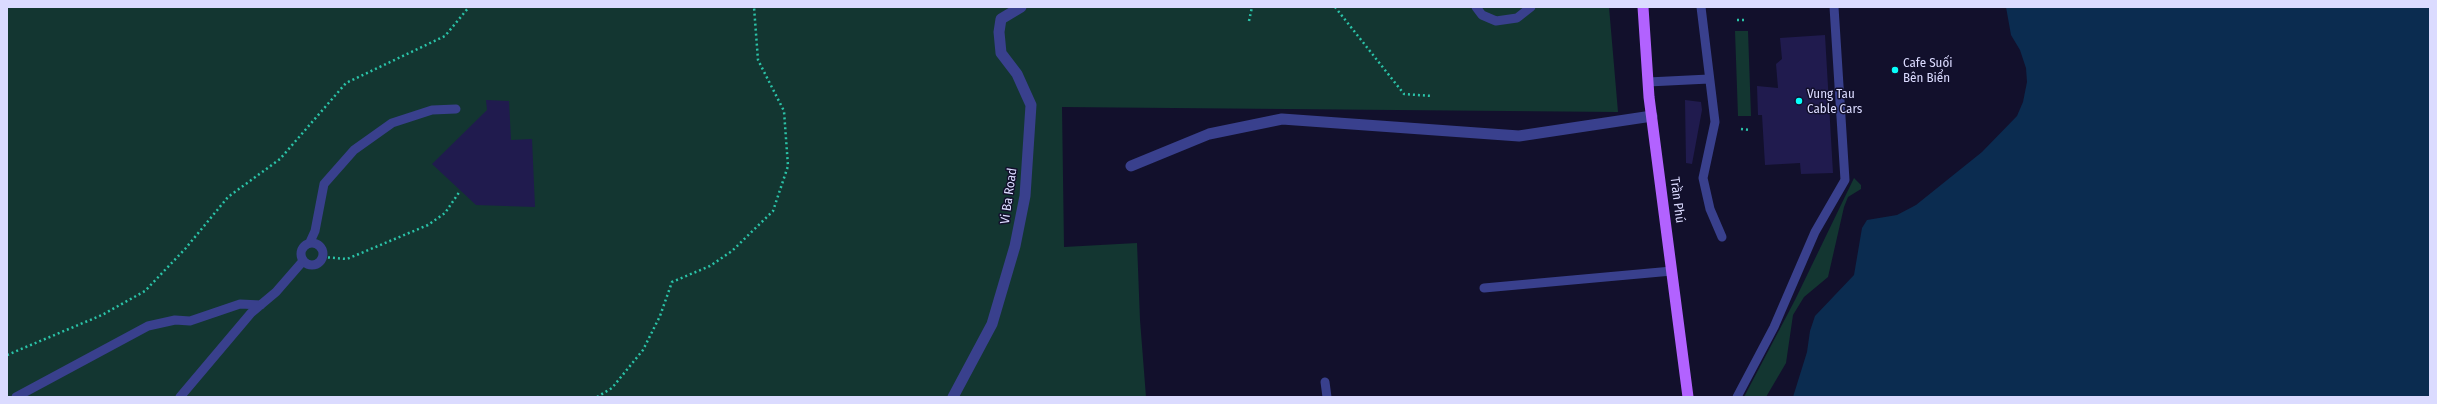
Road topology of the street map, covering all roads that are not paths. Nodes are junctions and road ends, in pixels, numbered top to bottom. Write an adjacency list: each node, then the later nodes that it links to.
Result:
1 (1022, 7): 21 (street, Vi Ba Road)
2 (1476, 7): 3 (lane)
3 (1531, 7)
4 (1643, 7): 8 (main road, Trần Phú)
5 (1702, 7): 7 (lane)
6 (1834, 7): 24 (lane)
7 (1709, 79): 8 (lane); 12 (lane)
8 (1648, 82): 10 (main road, Trần Phú)
9 (456, 109): 13 (lane)
10 (1652, 116): 11 (street); 15 (main road, Trần Phú)
11 (1131, 166)
12 (1722, 237)
13 (310, 242): 14 (lane); 14 (lane)
14 (303, 261): 17 (lane)
15 (1672, 271): 16 (lane); 23 (main road, Trần Phú)
16 (1484, 288)
17 (261, 305): 19 (lane); 20 (lane)
18 (1325, 382): 22 (lane)
19 (16, 397)
20 (180, 397)
21 (953, 397)
22 (1327, 397)
23 (1688, 397)
24 (1737, 397)

